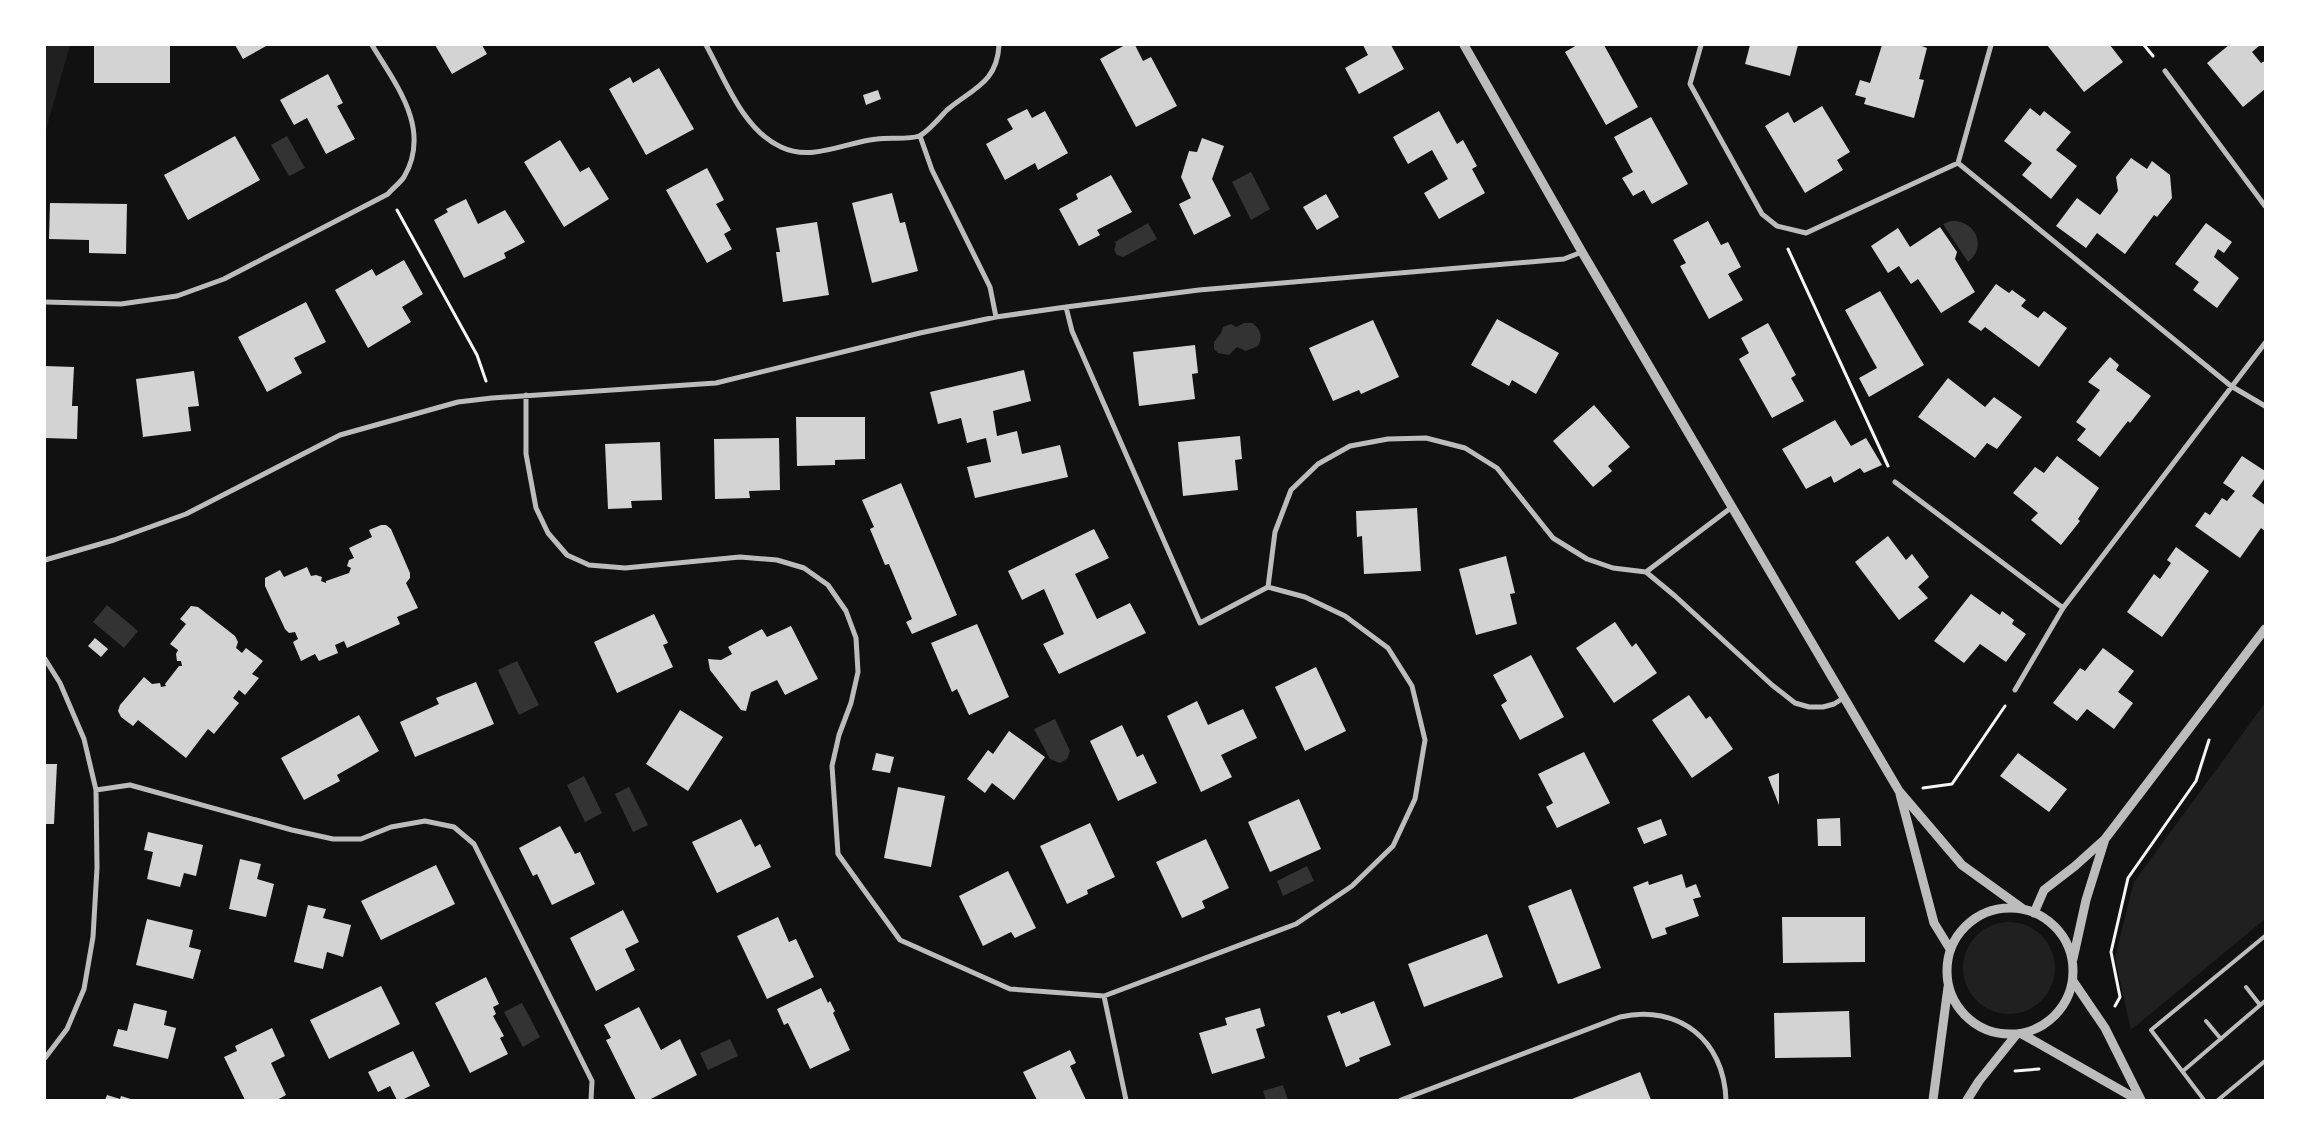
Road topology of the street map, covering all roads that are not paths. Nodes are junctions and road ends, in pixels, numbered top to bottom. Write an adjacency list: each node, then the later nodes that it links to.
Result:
1 (372, 45): 12 (street)
2 (706, 45): 8 (street)
3 (999, 45): 8 (street)
4 (1464, 45): 11 (street)
5 (1700, 45): 9 (street)
6 (1991, 45): 9 (street)
7 (2165, 70): 10 (street)
8 (920, 136): 14 (street)
9 (1958, 163): 16 (street)
10 (2265, 206)
11 (1582, 252): 13 (street); 20 (street)
12 (45, 302)
13 (1066, 308): 14 (street); 23 (street)
14 (996, 317): 17 (street)
15 (2265, 343): 16 (street)
16 (2231, 386): 18 (street); 24 (street)
17 (526, 396): 21 (street); 40 (street)
18 (2265, 406)
19 (1895, 482): 24 (street)
20 (1732, 507): 22 (street); 28 (street)
21 (45, 560)
22 (1646, 572): 23 (street); 28 (street)
23 (1268, 587): 40 (street)
24 (2063, 608): 27 (street)
25 (2265, 629): 31 (street)
26 (45, 660): 29 (street)
27 (2015, 690)
28 (1844, 697): 30 (street)
29 (96, 790): 46 (street); 49 (street)
30 (1899, 791): 32 (street); 35 (street)
31 (2105, 839): 33 (street); 36 (street)
32 (2023, 909): 33 (street); 35 (street)
33 (2034, 913): 36 (street)
34 (2265, 936): 48 (lane)
35 (1950, 949): 38 (street)
36 (2072, 962): 37 (street)
37 (2073, 981): 44 (street); 55 (street)
38 (1948, 987): 44 (street); 53 (street)
39 (2246, 987): 42 (lane)
40 (1104, 996): 50 (street)
41 (2265, 1000): 42 (lane)
42 (2260, 1005): 45 (lane)
43 (2206, 1021): 45 (lane)
44 (2019, 1034): 54 (street); 55 (street)
45 (2220, 1039): 48 (lane)
46 (45, 1058)
47 (2265, 1061): 57 (lane)
48 (2183, 1071): 56 (lane)
49 (592, 1100)
50 (1126, 1100)
51 (1401, 1100): 52 (street)
52 (1726, 1100)
53 (1933, 1100)
54 (1967, 1100)
55 (2140, 1100)
56 (2204, 1100)
57 (2218, 1100)

